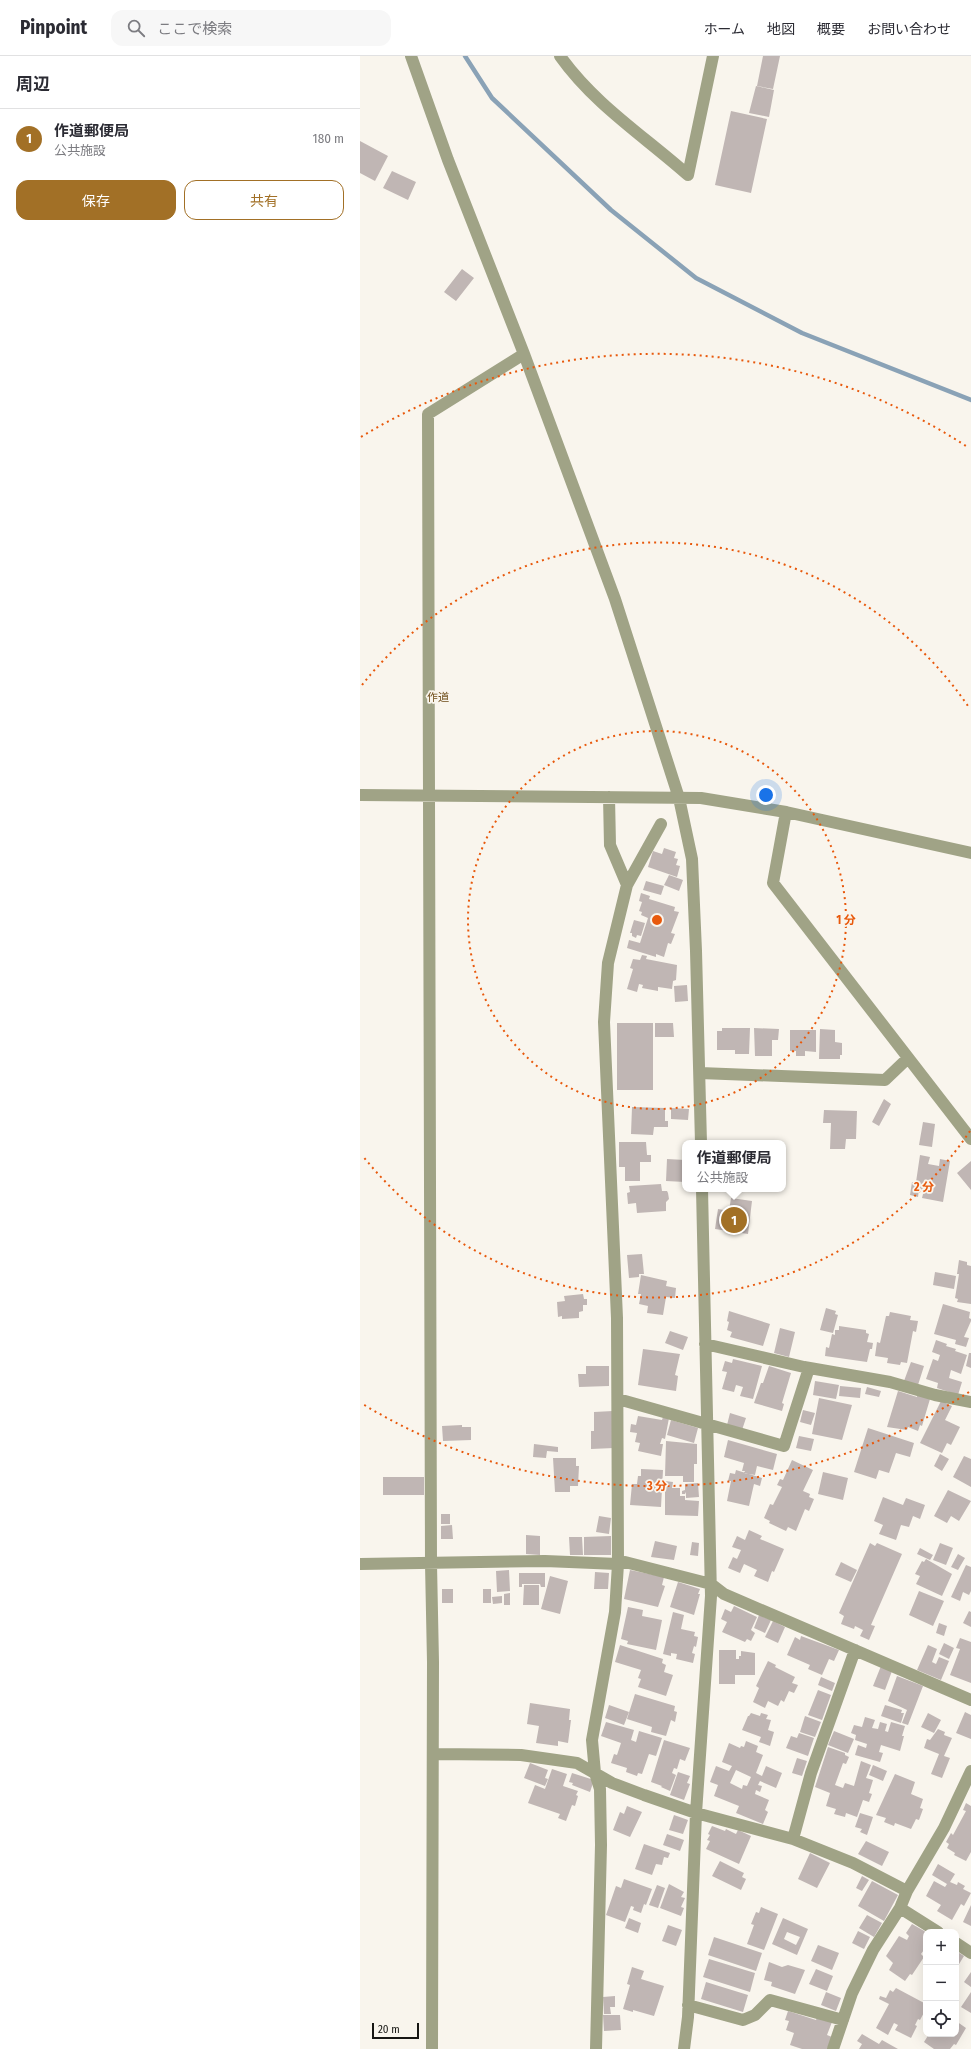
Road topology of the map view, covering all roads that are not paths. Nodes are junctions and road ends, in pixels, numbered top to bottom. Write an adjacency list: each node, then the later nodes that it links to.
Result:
1 (411, 56): 4 (street)
2 (560, 56): 3 (street)
3 (713, 56)
4 (524, 354): 6 (street); 8 (street)
5 (360, 795): 6 (street)
6 (428, 795): 7 (street); 24 (street)
7 (609, 797): 8 (street); 12 (street)
8 (680, 798): 9 (street); 14 (street)
9 (786, 812): 11 (street); 13 (street)
10 (661, 824): 12 (street)
11 (971, 853)
12 (626, 885): 20 (street)
13 (907, 1059): 14 (street); 15 (street)
14 (700, 1073): 16 (street)
15 (971, 1139)
16 (701, 1140)
17 (702, 1192): 18 (street)
18 (706, 1344): 19 (street); 22 (street)
19 (809, 1368): 21 (street); 22 (street)
20 (618, 1398): 22 (street); 25 (street)
21 (971, 1402)
22 (707, 1425): 26 (street)
23 (360, 1564): 24 (street)
24 (431, 1564): 25 (street); 29 (street)
25 (618, 1564): 26 (street); 31 (street)
26 (711, 1584): 27 (street); 32 (street)
27 (855, 1650): 28 (street); 33 (street)
28 (971, 1700)
29 (434, 1754): 31 (street); 41 (street)
30 (971, 1771): 34 (street)
31 (595, 1773): 32 (street); 42 (street)
32 (696, 1813): 33 (street); 39 (street)
33 (793, 1839): 34 (street)
34 (907, 1891): 35 (street)
35 (900, 1908): 36 (street); 40 (street)
36 (933, 1929)
37 (959, 1945): 38 (street)
38 (971, 1953)
39 (688, 2005): 40 (street); 43 (street)
40 (843, 2020): 44 (street)
41 (432, 2049)
42 (596, 2049)
43 (684, 2049)
44 (833, 2049)

